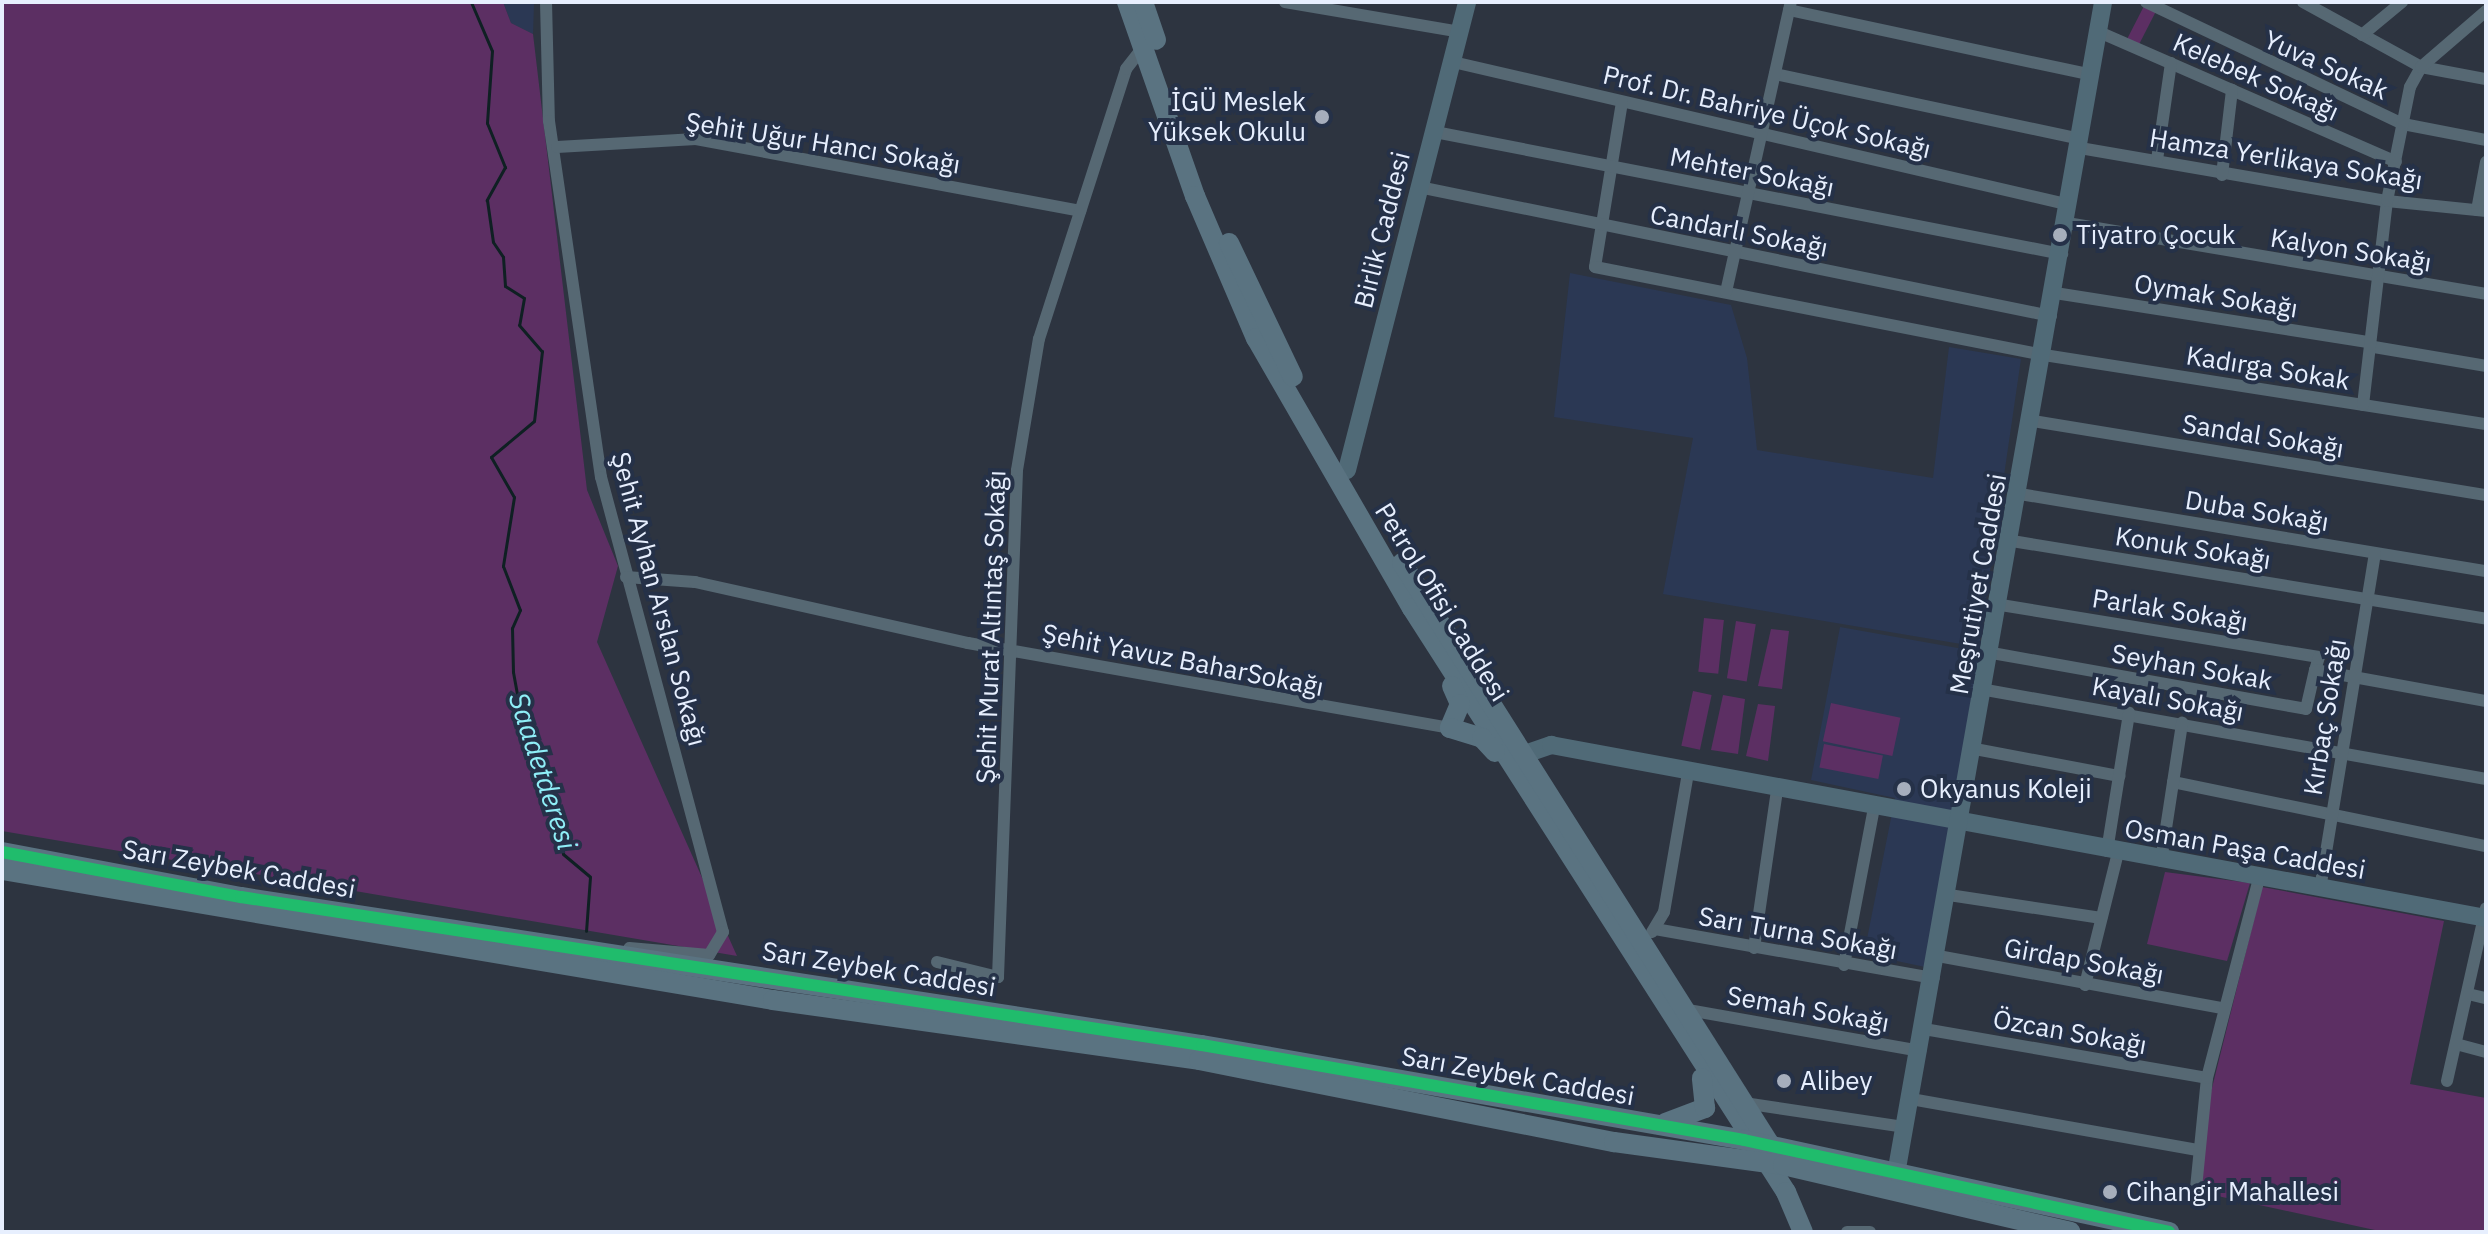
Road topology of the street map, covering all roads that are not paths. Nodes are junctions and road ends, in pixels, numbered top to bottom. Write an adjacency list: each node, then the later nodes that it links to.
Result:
1 (546, 2): 29 (street, Şehit Ayhan Arslan Sokağı)
2 (1127, 2): 15 (main road)
3 (1143, 2): 55 (main road, Petrol Ofisi Caddesi)
4 (1285, 2): 12 (street)
5 (1467, 2): 12 (main road, Birlik Caddesi)
6 (2103, 2): 13 (main road, Meşrutiyet Caddesi)
7 (2146, 2): 24 (street, Yuva Sokak)
8 (2402, 2): 14 (street)
9 (2306, 3): 14 (street)
10 (1790, 6): 19 (street); 20 (street)
11 (2486, 11): 18 (street)
12 (1461, 32): 16 (main road, Birlik Caddesi)
13 (2099, 32): 17 (street, Kelebek Sokağı); 20 (main road, Meşrutiyet Caddesi)
14 (2362, 35): 18 (street)
15 (1143, 47): 39 (street, Şehit Murat Altıntaş Sokağı); 60 (main road)
16 (1453, 62): 23 (street, Prof. Dr. Bahriye Üçok Sokağı); 25 (main road, Birlik Caddesi)
17 (2171, 63): 22 (street, Kelebek Sokağı); 30 (street)
18 (2421, 67): 21 (street); 24 (street)
19 (1775, 74): 26 (street); 28 (street, Hamza Yerlikaya Sokağı)
20 (2092, 75): 28 (main road, Meşrutiyet Caddesi)
21 (2486, 79)
22 (2232, 90): 31 (street, Kelebek Sokağı); 34 (street)
23 (1622, 102): 26 (street, Prof. Dr. Bahriye Üçok Sokağı); 33 (street)
24 (2403, 124): 27 (street, Yuva Sokak); 31 (street)
25 (1435, 132): 33 (street, Mehter Sokağı); 35 (main road, Birlik Caddesi)
26 (1762, 135): 36 (street); 40 (street, Prof. Dr. Bahriye Üçok Sokağı)
27 (2486, 140)
28 (2081, 143): 30 (street, Hamza Yerlikaya Sokağı); 40 (main road, Meşrutiyet Caddesi)
29 (557, 147): 39 (street, Şehit Uğur Hancı Sokağı); 62 (street, Şehit Ayhan Arslan Sokağı)
30 (2157, 160): 34 (street, Hamza Yerlikaya Sokağı)
31 (2396, 162): 37 (street)
32 (2486, 162): 38 (street)
33 (1610, 167): 36 (street, Mehter Sokağı); 41 (street)
34 (2222, 175): 37 (street, Hamza Yerlikaya Sokağı)
35 (1419, 187): 41 (street, Candarlı Sokağı); 55 (main road, Birlik Caddesi)
36 (1750, 194): 42 (street); 43 (street, Mehter Sokağı)
37 (2387, 201): 38 (street, Hamza Yerlikaya Sokağı); 44 (street)
38 (2481, 210)
39 (1080, 211): 67 (street, Şehit Murat Altıntaş Sokağı)
40 (2068, 214): 43 (main road, Meşrutiyet Caddesi); 44 (street, Kalyon Sokağı)
41 (1602, 228): 42 (street, Candarlı Sokağı); 45 (street, Kadırga Sokak)
42 (1739, 253): 45 (street); 48 (street, Candarlı Sokağı)
43 (2062, 254): 46 (main road, Meşrutiyet Caddesi)
44 (2378, 279): 47 (street, Kalyon Sokağı); 49 (street)
45 (1726, 292): 50 (street, Kadırga Sokak)
46 (2055, 293): 48 (main road, Meşrutiyet Caddesi); 49 (street, Oymak Sokağı)
47 (2486, 294)
48 (2051, 316): 50 (main road, Meşrutiyet Caddesi)
49 (2372, 344): 51 (street, Oymak Sokağı); 52 (street)
50 (2044, 355): 52 (street, Kadırga Sokak); 53 (main road, Meşrutiyet Caddesi)
51 (2486, 366)
52 (2363, 405): 54 (street, Kadırga Sokak)
53 (2033, 421): 56 (main road, Meşrutiyet Caddesi); 57 (street, Sandal Sokağı)
54 (2486, 424)
55 (1347, 470): 60 (main road, Petrol Ofisi Caddesi)
56 (2020, 494): 58 (main road, Meşrutiyet Caddesi); 59 (street, Duba Sokağı)
57 (2486, 495)
58 (2012, 541): 63 (street, Konuk Sokağı); 65 (main road, Meşrutiyet Caddesi)
59 (2375, 553): 61 (street, Duba Sokağı); 63 (street, Kırbaç Sokağı)
60 (1396, 566): 64 (main road, Petrol Ofisi Caddesi)
61 (2486, 571)
62 (626, 577): 67 (street, Şehit Yavuz BaharSokağı); 99 (street, Şehit Ayhan Arslan Sokağı)
63 (2367, 599): 66 (street, Konuk Sokağı); 70 (street, Kırbaç Sokağı)
64 (1418, 604): 75 (main road); 77 (main road, Petrol Ofisi Caddesi); 85 (main road, Petrol Ofisi Caddesi)
65 (2001, 605): 68 (main road, Meşrutiyet Caddesi); 69 (street, Parlak Sokağı)
66 (2486, 619)
67 (1011, 650): 75 (street, Şehit Yavuz BaharSokağı); 102 (street, Şehit Murat Altıntaş Sokağı)
68 (1992, 653): 69 (street, Seyhan Sokak); 71 (main road, Meşrutiyet Caddesi)
69 (2315, 670): 70 (street)
70 (2354, 678): 72 (street); 78 (street, Kırbaç Sokağı)
71 (1986, 690): 73 (street, Kayalı Sokağı); 76 (main road, Meşrutiyet Caddesi)
72 (2486, 701)
73 (2129, 713): 74 (street, Kayalı Sokağı); 80 (street)
74 (2182, 723): 78 (street, Kayalı Sokağı); 82 (street)
75 (1450, 728): 85 (main road)
76 (1975, 749): 80 (street); 87 (main road, Meşrutiyet Caddesi)
77 (1525, 754): 79 (main road, Osman Paşa Caddesi); 98 (main road, Petrol Ofisi Caddesi)
78 (2342, 754): 81 (street, Kayalı Sokağı); 86 (street, Kırbaç Sokağı)
79 (1688, 773): 83 (main road, Osman Paşa Caddesi); 98 (street)
80 (2119, 776): 90 (street)
81 (2486, 779)
82 (2173, 782): 86 (street); 91 (street)
83 (1777, 790): 84 (main road, Osman Paşa Caddesi); 100 (street)
84 (1874, 808): 87 (main road, Osman Paşa Caddesi); 103 (street)
85 (1542, 812): 109 (main road, Petrol Ofisi Caddesi)
86 (2331, 816): 88 (street); 94 (street, Kırbaç Sokağı)
87 (1962, 824): 90 (main road, Osman Paşa Caddesi); 95 (main road, Meşrutiyet Caddesi)
88 (2486, 846)
89 (2, 852): 99 (main road, Sarı Zeybek Caddesi)
90 (2112, 852): 91 (main road, Osman Paşa Caddesi); 97 (street)
91 (2161, 861): 93 (main road, Osman Paşa Caddesi)
92 (2, 870): 122 (main road, Sarı Zeybek Caddesi)
93 (2259, 878): 94 (main road, Osman Paşa Caddesi); 108 (street)
94 (2320, 889): 96 (main road, Osman Paşa Caddesi)
95 (1949, 895): 97 (street); 101 (main road, Meşrutiyet Caddesi)
96 (2485, 914): 106 (street)
97 (2101, 918): 105 (street)
98 (1649, 935): 100 (street, Sarı Turna Sokağı); 109 (main road, Petrol Ofisi Caddesi)
99 (515, 941): 118 (main road, Sarı Zeybek Caddesi)
100 (1754, 948): 103 (street, Sarı Turna Sokağı)
101 (1938, 956): 104 (main road, Meşrutiyet Caddesi); 105 (street, Girdap Sokağı)
102 (937, 962)
103 (1844, 965): 104 (street, Sarı Turna Sokağı)
104 (1934, 978): 110 (main road, Meşrutiyet Caddesi)
105 (2085, 985): 108 (street, Girdap Sokağı)
106 (2468, 994): 107 (street); 111 (street)
107 (2486, 998)
108 (2222, 1008): 114 (street)
109 (1682, 1017): 112 (street, Semah Sokağı); 117 (main road, Petrol Ofisi Caddesi); 118 (main road); 120 (main road, Petrol Ofisi Caddesi)
110 (1924, 1029): 112 (main road, Meşrutiyet Caddesi); 114 (street, Özcan Sokağı)
111 (2456, 1044): 113 (street); 115 (street)
112 (1920, 1051): 116 (main road, Meşrutiyet Caddesi)
113 (2486, 1052)
114 (2207, 1078): 121 (street)
115 (2447, 1081)
116 (1911, 1099): 119 (main road, Meşrutiyet Caddesi); 121 (street)
117 (1744, 1103): 119 (street); 122 (main road, Petrol Ofisi Caddesi)
118 (1634, 1123): 120 (main road, Sarı Zeybek Caddesi)
119 (1905, 1127): 123 (main road, Meşrutiyet Caddesi)
120 (1747, 1141): 122 (main road, Petrol Ofisi Caddesi)
121 (2198, 1150): 124 (street)
122 (1773, 1157): 123 (main road); 125 (main road, Petrol Ofisi Caddesi); 128 (main road)
123 (1896, 1174): 129 (main road)
124 (2195, 1198)
125 (1803, 1232)
126 (1847, 1232): 127 (street)
127 (1870, 1232)
128 (2070, 1232)
129 (2169, 1232)

